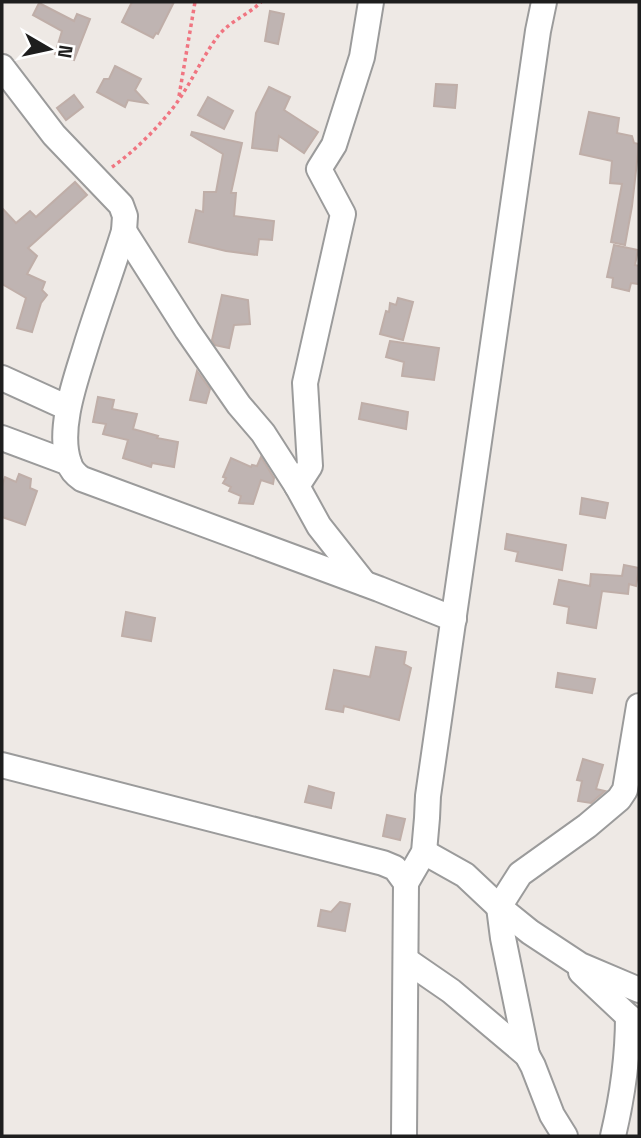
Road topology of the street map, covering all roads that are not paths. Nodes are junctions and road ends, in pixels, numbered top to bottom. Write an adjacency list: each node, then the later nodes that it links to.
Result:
1 (371, 2): 9 (street)
2 (544, 2): 11 (street)
3 (2, 66): 4 (street)
4 (124, 231): 6 (street); 9 (street)
5 (2, 378): 6 (street)
6 (68, 408): 8 (street)
7 (2, 438): 8 (street)
8 (69, 463): 10 (street)
9 (297, 486): 10 (street)
10 (365, 583): 11 (street)
11 (454, 620): 14 (street)
12 (639, 706): 16 (street)
13 (2, 765): 15 (street)
14 (424, 852): 15 (street); 16 (street)
15 (406, 883): 18 (street)
16 (499, 907): 17 (street); 21 (street)
17 (561, 952): 19 (street); 20 (street)
18 (407, 960): 21 (street); 22 (street)
19 (639, 990)
20 (634, 1018): 24 (street)
21 (527, 1055): 23 (street)
22 (404, 1136)
23 (565, 1136)
24 (613, 1136)

